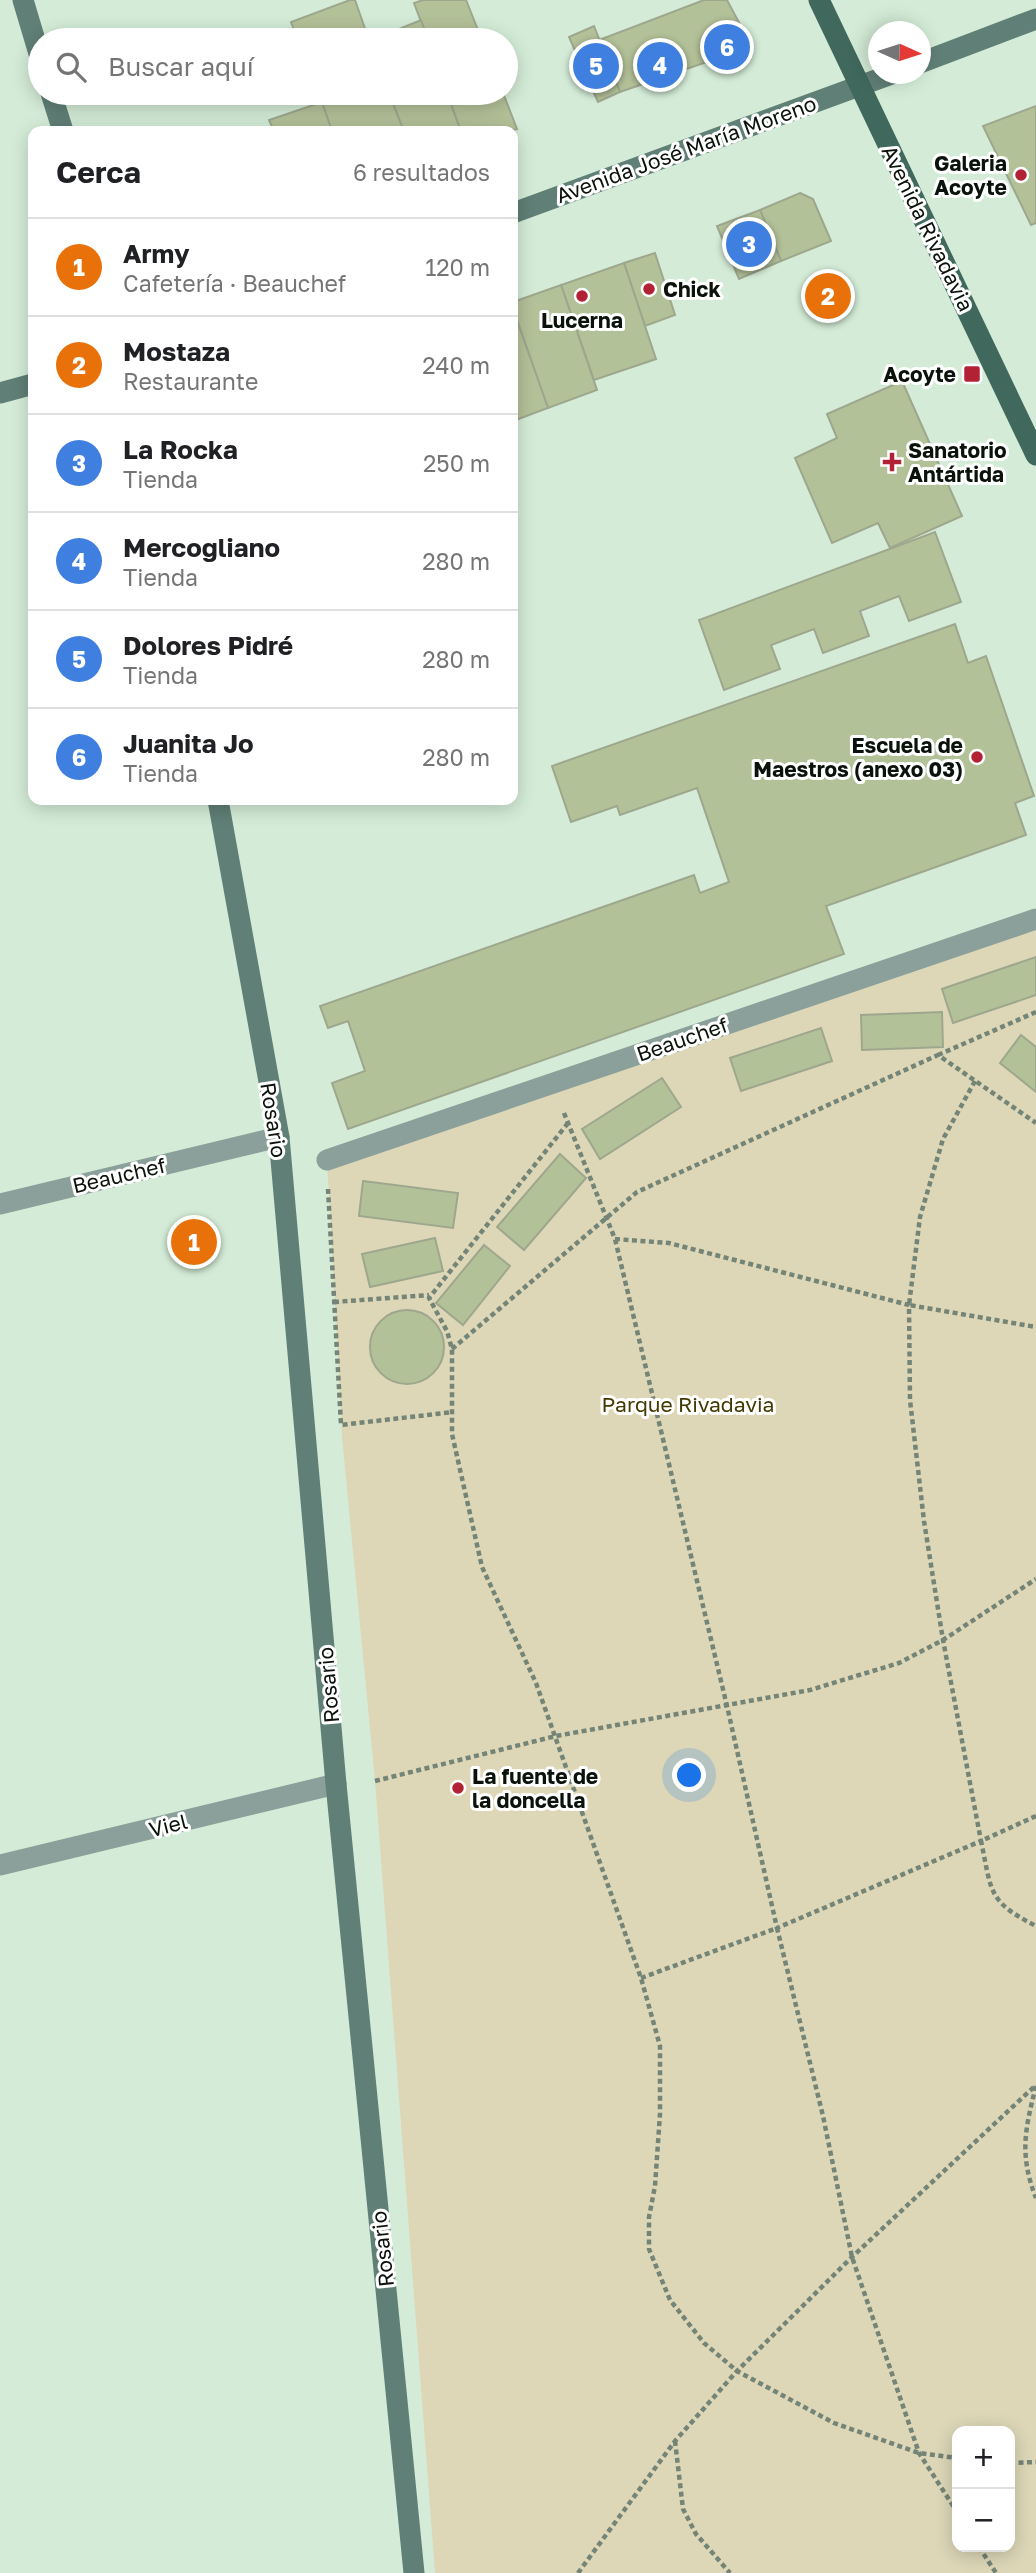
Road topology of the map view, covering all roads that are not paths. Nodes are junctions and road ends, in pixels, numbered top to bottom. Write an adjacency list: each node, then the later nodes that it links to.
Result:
1 (23, 0): 4 (street)
2 (820, 0): 7 (main road, Avenida Rivadavia)
3 (1036, 19): 5 (street)
4 (31, 28)
5 (931, 59)
6 (868, 83): 7 (street, Avenida José María Moreno)
7 (859, 86): 10 (street, Avenida José María Moreno); 13 (main road, Avenida Rivadavia)
8 (55, 105): 9 (street)
9 (62, 126)
10 (518, 211)
11 (28, 385): 12 (street)
12 (0, 393)
13 (1036, 456)
14 (219, 805): 16 (street, Rosario)
15 (1036, 919): 17 (street, Beauchef)
16 (279, 1138): 18 (street, Beauchef); 19 (street, Rosario)
17 (327, 1160)
18 (0, 1204)
19 (337, 1784): 20 (street, Viel); 21 (street, Rosario)
20 (0, 1865)
21 (414, 2573)

